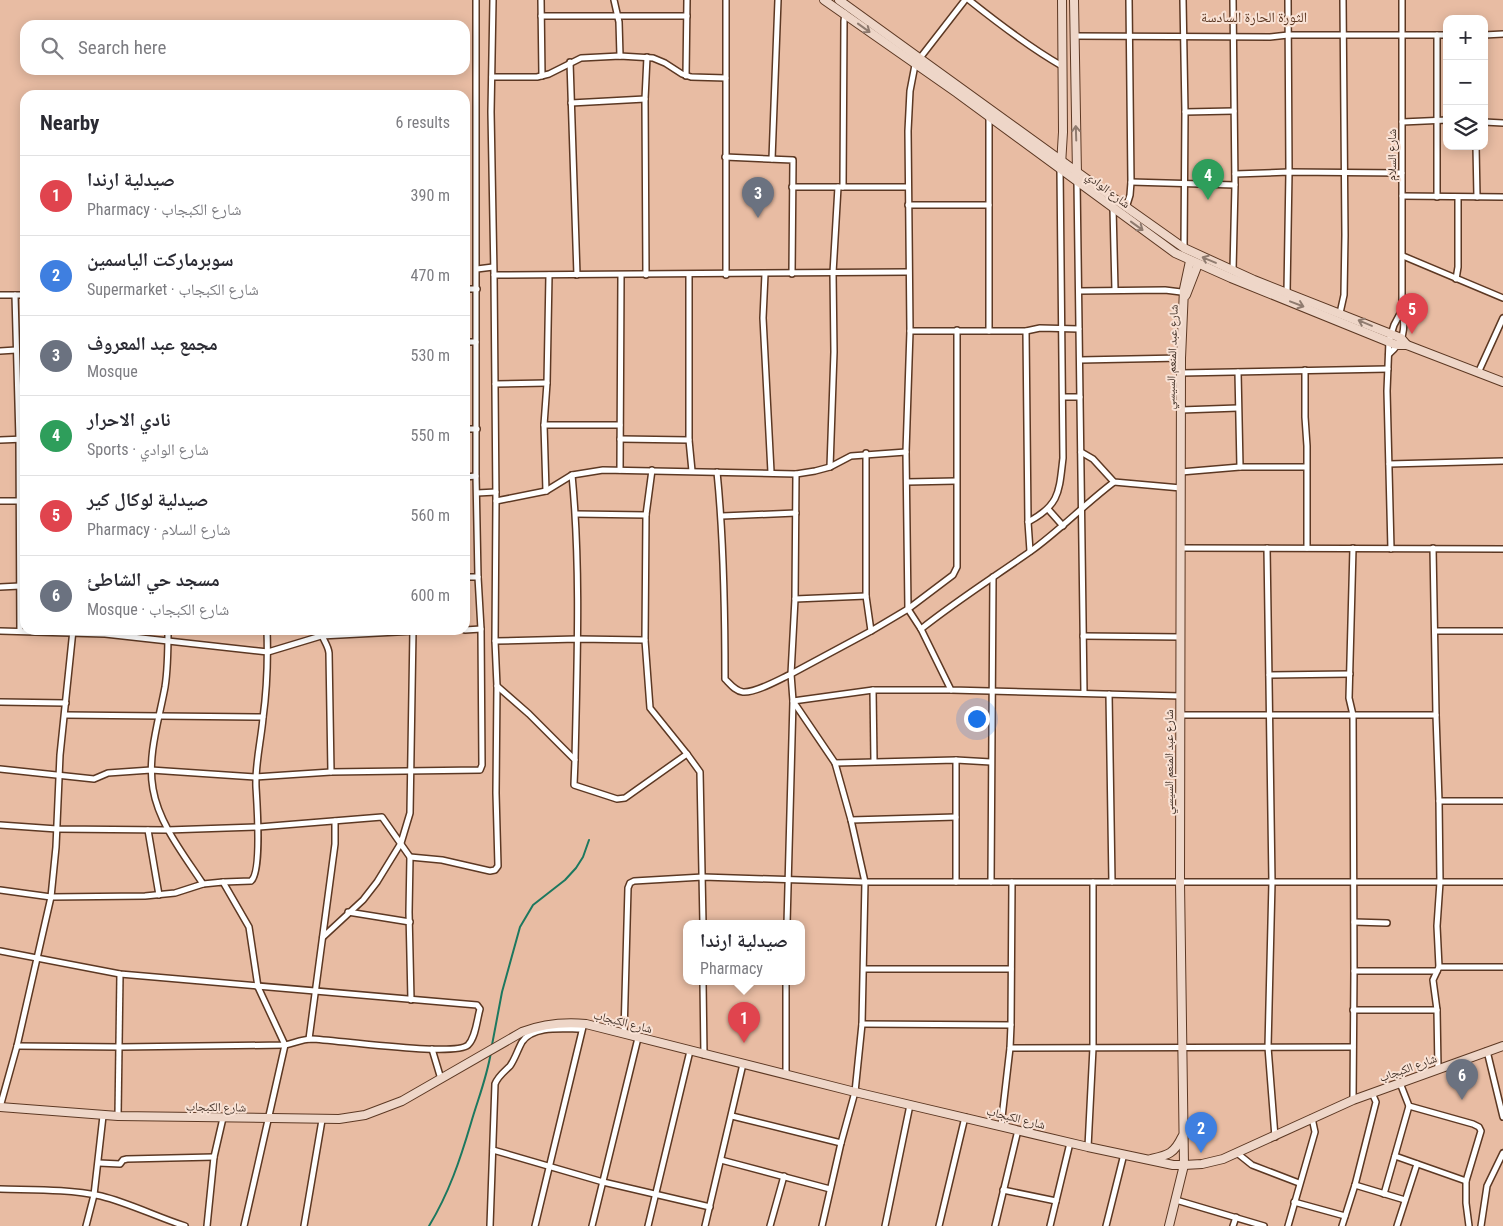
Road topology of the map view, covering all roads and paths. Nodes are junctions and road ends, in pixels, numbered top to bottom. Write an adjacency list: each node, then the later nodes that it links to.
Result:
1 (476, 0): 85 (street)
2 (493, 0): 44 (street)
3 (541, 0): 22 (street)
4 (614, 0): 23 (street)
5 (687, 0): 24 (street)
6 (726, 0): 45 (street)
7 (778, 0): 58 (street)
8 (824, 0): 21 (main road, شارع الوادي)
9 (839, 0): 20 (main road, شارع الوادي)
10 (965, 0): 38 (street)
11 (969, 0): 41 (street)
12 (1062, 0): 41 (main road)
13 (1074, 0): 31 (main road)
14 (1129, 0): 35 (street)
15 (1183, 0): 32 (street)
16 (1234, 0): 33 (street)
17 (1288, 0): 34 (street)
18 (1343, 0): 26 (street)
19 (1402, 0): 27 (street, شارع السلام)
20 (849, 8): 21 (street); 38 (main road, شارع الوادي)
21 (844, 14): 40 (main road, شارع الوادي, one-way to 40); 70 (street)
22 (541, 16): 23 (street); 42 (street)
23 (618, 16): 24 (street); 36 (street)
24 (687, 16): 43 (street)
25 (1503, 34): 30 (street)
26 (1343, 35): 27 (street); 34 (street); 64 (street)
27 (1402, 35): 28 (street); 53 (street, شارع السلام)
28 (1437, 35): 29 (street); 51 (street)
29 (1443, 35)
30 (1488, 35)
31 (1074, 36): 35 (street); 61 (main road, one-way to 31)
32 (1183, 36): 33 (street); 35 (street); 49 (street)
33 (1234, 36): 34 (street); 48 (street)
34 (1288, 36): 60 (street)
35 (1130, 37): 66 (street)
36 (620, 56): 37 (street); 39 (street)
37 (647, 57): 43 (street); 46 (street)
38 (920, 58): 59 (main road, شارع الوادي)
39 (570, 62): 42 (street); 47 (street)
40 (916, 65): 50 (main road, شارع الوادي); 71 (street)
41 (1062, 66): 59 (main road)
42 (542, 76): 44 (street)
43 (686, 76): 45 (street)
44 (492, 77): 84 (street)
45 (726, 78): 57 (street)
46 (645, 99): 47 (street); 95 (street)
47 (571, 102): 93 (street)
48 (1234, 111): 49 (street); 63 (street)
49 (1185, 112): 67 (street)
50 (989, 117): 59 (main road, شارع الوادي); 78 (street)
51 (1438, 120): 52 (street); 53 (street); 73 (street)
52 (1443, 120)
53 (1402, 122): 62 (street, شارع السلام)
54 (1488, 122): 55 (street)
55 (1503, 123)
56 (1476, 150): 74 (street)
57 (725, 157): 58 (street); 97 (street)
58 (772, 159): 69 (street)
59 (1061, 165): 61 (main road, شارع الوادي); 65 (main road, شارع الوادي); 112 (street)
60 (1289, 172): 63 (street); 64 (street); 103 (street)
61 (1078, 173): 65 (main road); 80 (main road, شارع الوادي)
62 (1402, 173): 64 (street); 72 (street, شارع السلام)
63 (1235, 174): 68 (street)
64 (1344, 174): 110 (street)
65 (1077, 181): 79 (main road, شارع الوادي); 102 (street)
66 (1131, 182): 67 (street); 80 (street)
67 (1184, 184): 68 (street); 81 (street)
68 (1235, 185): 86 (street)
69 (792, 187): 70 (street); 90 (street)
70 (840, 187): 71 (street); 88 (street)
71 (908, 187): 77 (street)
72 (1402, 196): 73 (street); 82 (street, شارع السلام)
73 (1437, 197): 76 (street)
74 (1477, 197): 75 (street); 76 (street)
75 (1503, 197)
76 (1458, 198): 98 (street)
77 (908, 205): 78 (street); 87 (street)
78 (989, 205): 115 (street)
79 (1113, 208): 83 (main road, شارع الوادي, one-way to 83); 101 (street)
80 (1126, 208): 81 (main road, شارع الوادي)
81 (1184, 248): 86 (main road, شارع الوادي, one-way to 81)
82 (1403, 256): 98 (street); 109 (street, شارع السلام)
83 (1194, 262): 107 (main road, شارع عبد المنعم السيسي); 118 (main road, شارع الوادي, one-way to 118)
84 (493, 267): 85 (street); 91 (street)
85 (477, 269): 100 (street)
86 (1233, 270): 103 (main road, شارع الوادي)
87 (908, 272): 88 (street); 116 (street)
88 (833, 273): 90 (street); 155 (street)
89 (765, 274): 90 (street); 97 (street); 161 (street)
90 (792, 274)
91 (494, 275): 92 (street); 134 (street)
92 (549, 275): 93 (street); 133 (street)
93 (577, 275): 94 (street)
94 (621, 275): 95 (street); 142 (street)
95 (646, 275): 96 (street)
96 (689, 275): 97 (street); 148 (street)
97 (726, 275)
98 (1456, 279): 108 (street)
99 (470, 289): 100 (street)
100 (477, 289): 120 (street)
101 (1115, 290): 102 (street); 107 (street)
102 (1079, 291): 113 (street)
103 (1287, 292): 110 (main road, شارع الوادي)
104 (0, 295): 105 (street)
105 (15, 295): 106 (street); 122 (street)
106 (20, 295)
107 (1185, 296): 125 (main road, شارع عبد المنعم السيسي)
108 (1503, 298)
109 (1402, 310): 118 (street, شارع السلام); 121 (street, شارع السلام)
110 (1340, 313): 118 (main road, شارع الوادي, one-way to 110)
111 (1503, 318): 131 (street)
112 (1062, 329): 113 (street); 117 (street); 137 (street)
113 (1079, 329): 126 (street)
114 (957, 330): 115 (street); 116 (street); 167 (street)
115 (989, 330): 117 (street)
116 (910, 331): 149 (street)
117 (1026, 331): 183 (street)
118 (1390, 338): 121 (main road, شارع الوادي); 124 (street)
119 (470, 342): 120 (street)
120 (476, 342): 144 (street)
121 (1402, 343): 124 (street); 131 (main road, شارع الوادي)
122 (16, 350): 123 (street); 135 (street)
123 (0, 351)
124 (1389, 354): 127 (street)
125 (1181, 358): 126 (street); 130 (main road, شارع عبد المنعم السيسي)
126 (1080, 360): 136 (street)
127 (1388, 369): 128 (street); 153 (street)
128 (1305, 370): 129 (street); 154 (street)
129 (1238, 372): 130 (street); 139 (street)
130 (1181, 373): 140 (main road, شارع عبد المنعم السيسي)
131 (1478, 373): 132 (main road, شارع الوادي)
132 (1503, 382)
133 (547, 383): 134 (street); 141 (street)
134 (495, 384): 172 (street)
135 (19, 390): 138 (street)
136 (1080, 396): 137 (street); 150 (street)
137 (1064, 397): 177 (street)
138 (20, 406)
139 (1238, 408): 140 (street); 156 (street)
140 (1181, 410): 162 (main road, شارع عبد المنعم السيسي)
141 (544, 425): 142 (street); 171 (street)
142 (620, 425): 146 (street)
143 (470, 429): 144 (street)
144 (477, 429): 165 (street)
145 (20, 439): 147 (street)
146 (620, 439): 148 (street); 157 (street)
147 (0, 440)
148 (689, 440): 159 (street)
149 (906, 452): 151 (street); 168 (street)
150 (1081, 452): 169 (street); 178 (street)
151 (866, 454): 155 (street); 198 (street)
152 (1503, 461): 153 (street)
153 (1389, 464): 190 (street)
154 (1306, 466): 156 (street); 187 (street)
155 (830, 467): 163 (street)
156 (1240, 467): 162 (street)
157 (620, 470): 158 (street); 164 (street)
158 (652, 470): 159 (street); 181 (street)
159 (692, 471): 160 (street)
160 (717, 472): 161 (street); 182 (street)
161 (771, 472): 163 (street)
162 (1181, 472): 170 (main road, شارع عبد المنعم السيسي)
163 (796, 474): 179 (street)
164 (572, 475): 171 (street); 180 (street)
165 (476, 476): 166 (street); 173 (street)
166 (470, 477)
167 (956, 481): 168 (street); 200 (street)
168 (907, 482): 200 (street)
169 (1114, 482): 170 (street); 178 (street)
170 (1181, 488): 185 (main road, شارع عبد المنعم السيسي)
171 (546, 491): 176 (street)
172 (496, 492): 173 (street); 176 (street)
173 (477, 493): 195 (street)
174 (0, 501): 175 (street)
175 (20, 501)
176 (496, 501): 221 (street)
177 (1048, 509): 183 (street); 184 (street)
178 (1082, 510): 184 (street); 216 (street)
179 (796, 513): 182 (street); 199 (street)
180 (576, 514): 181 (street); 218 (street)
181 (646, 515): 219 (street)
182 (722, 516): 223 (street)
183 (1028, 522): 192 (street)
184 (1063, 526): 192 (street)
185 (1180, 548): 186 (street); 217 (main road, شارع عبد المنعم السيسي)
186 (1267, 548): 187 (street); 225 (street)
187 (1307, 548): 188 (street)
188 (1354, 548): 190 (street); 224 (street)
189 (1433, 548): 190 (street); 191 (street); 207 (street)
190 (1391, 549)
191 (1503, 549)
192 (1030, 551): 193 (street)
193 (992, 576): 201 (street); 229 (street)
194 (470, 577): 195 (street)
195 (478, 577): 203 (street)
196 (20, 586): 197 (street); 205 (street)
197 (0, 587)
198 (866, 596): 199 (street); 206 (street)
199 (795, 599): 223 (street)
200 (908, 609): 201 (street); 206 (street)
201 (920, 629): 228 (street)
202 (470, 630): 203 (street)
203 (481, 630): 252 (street)
204 (0, 631): 205 (street)
205 (20, 631)
206 (871, 631): 223 (street)
207 (1435, 631): 208 (street); 240 (street)
208 (1503, 631)
209 (73, 635): 235 (street)
210 (111, 635): 220 (street)
211 (168, 635): 220 (street)
212 (267, 635): 222 (street)
213 (315, 635): 222 (street)
214 (322, 635): 251 (street)
215 (413, 635): 252 (street)
216 (1083, 636): 217 (street); 230 (street)
217 (1181, 637): 232 (main road, شارع عبد المنعم السيسي)
218 (577, 639): 219 (street); 221 (street); 244 (street)
219 (645, 640): 243 (street)
220 (168, 641): 222 (street); 241 (street)
221 (495, 641): 226 (street)
222 (268, 652): 242 (street)
223 (792, 674): 233 (street)
224 (1350, 674): 225 (street); 239 (street)
225 (1269, 675): 238 (street)
226 (497, 686): 244 (street); 266 (street)
227 (873, 690): 228 (street); 233 (street); 246 (street)
228 (951, 690): 229 (street)
229 (992, 690): 230 (street); 247 (street)
230 (1084, 693): 231 (street)
231 (1109, 694): 232 (street); 275 (street)
232 (1181, 696): 237 (main road, شارع عبد المنعم السيسي)
233 (793, 701): 248 (street); 268 (street)
234 (0, 702): 235 (street)
235 (66, 703): 236 (street)
236 (64, 715): 241 (street); 253 (street)
237 (1180, 715): 238 (street); 276 (main road, شارع عبد المنعم السيسي)
238 (1269, 715): 239 (street); 277 (street)
239 (1353, 715): 240 (street); 278 (street)
240 (1436, 715): 255 (street)
241 (160, 716): 242 (street); 250 (street)
242 (264, 718): 254 (street)
243 (687, 754): 244 (street); 267 (street)
244 (575, 760)
245 (956, 760): 246 (street); 247 (street); 257 (street)
246 (874, 762): 248 (street)
247 (992, 762): 272 (street)
248 (835, 763): 258 (street)
249 (0, 769): 253 (street)
250 (151, 770): 253 (street); 254 (street); 264 (street)
251 (331, 772): 252 (street); 254 (street)
252 (412, 772): 265 (street)
253 (60, 775): 262 (street)
254 (256, 777): 261 (street)
255 (1440, 801): 256 (street); 279 (street)
256 (1503, 801)
257 (956, 817): 258 (street); 271 (street)
258 (851, 820): 270 (street)
259 (336, 821): 261 (street); 265 (street); 291 (street)
260 (0, 825): 262 (street)
261 (259, 827): 264 (street); 269 (street)
262 (57, 829): 263 (street); 284 (street)
263 (148, 830): 264 (street); 283 (street)
264 (167, 830): 281 (street)
265 (400, 843): 266 (street); 285 (street)
266 (410, 857): 288 (street)
267 (703, 877): 268 (street); 286 (street); 310 (street)
268 (789, 880): 270 (street); 287 (street)
269 (223, 882): 281 (street); 302 (street)
270 (865, 882): 271 (street); 295 (street)
271 (956, 882): 272 (street)
272 (991, 882): 273 (street)
273 (1012, 882): 274 (street); 297 (street)
274 (1093, 882): 275 (street); 321 (street)
275 (1112, 882): 276 (street)
276 (1180, 882): 277 (street); 317 (main road, شارع عبد المنعم السيسي)
277 (1272, 882): 278 (street); 318 (street)
278 (1354, 882): 279 (street); 289 (street)
279 (1440, 882): 280 (street); 296 (street)
280 (1503, 882)
281 (203, 884): 283 (street)
282 (0, 890): 284 (street)
283 (159, 895): 284 (street)
284 (51, 897): 293 (street)
285 (348, 912): 288 (street); 291 (street)
286 (703, 920)
287 (787, 920)
288 (410, 922): 304 (street)
289 (1354, 922): 290 (street); 298 (street)
290 (1388, 924)
291 (323, 936): 303 (street)
292 (0, 951): 293 (street)
293 (37, 960): 299 (street); 314 (street)
294 (1503, 966): 296 (street)
295 (864, 969): 297 (street); 307 (street)
296 (1438, 969): 298 (street); 306 (street)
297 (1012, 970): 308 (street)
298 (1354, 971): 305 (street)
299 (120, 974): 302 (street); 316 (street)
300 (703, 985): 325 (street)
301 (786, 985): 328 (street)
302 (258, 987): 303 (street); 313 (street)
303 (315, 992): 304 (street); 312 (street)
304 (411, 1000): 322 (street)
305 (1353, 1010): 306 (street); 319 (street)
306 (1438, 1010): 327 (street)
307 (862, 1024): 308 (street); 331 (street)
308 (1011, 1025): 320 (street)
309 (584, 1027): 310 (main road, شارع الكبجاب); 329 (main road, شارع الكبجاب); 353 (street); 364 (street)
310 (624, 1034): 311 (main road, شارع الكبجاب)
311 (638, 1038): 323 (main road, شارع الكبجاب); 367 (street)
312 (309, 1039): 313 (street); 322 (street)
313 (285, 1045): 316 (street); 344 (street)
314 (17, 1046): 316 (street); 336 (street)
315 (1503, 1046): 324 (main road, شارع الكبجاب)
316 (120, 1047): 338 (street)
317 (1183, 1047): 318 (street); 321 (street); 348 (main road, شارع عبد المنعم السيسي)
318 (1268, 1047): 319 (street); 349 (street)
319 (1353, 1047): 333 (street)
320 (1010, 1048): 321 (street); 346 (street)
321 (1092, 1048): 352 (street)
322 (432, 1049): 329 (street)
323 (690, 1051): 325 (main road, شارع الكبجاب); 375 (street)
324 (1487, 1051): 327 (main road, شارع الكبجاب); 341 (street)
325 (704, 1055): 326 (main road, شارع الكبجاب)
326 (743, 1064): 328 (main road, شارع الكبجاب); 339 (street)
327 (1438, 1069): 330 (main road, شارع الكبجاب)
328 (786, 1075): 331 (main road, شارع الكبجاب)
329 (441, 1079): 345 (main road, شارع الكبجاب)
330 (1400, 1083): 332 (main road, شارع الكبجاب); 335 (street)
331 (855, 1092): 334 (main road, شارع الكبجاب); 350 (street)
332 (1372, 1093): 333 (main road, شارع الكبجاب); 369 (street)
333 (1353, 1100): 343 (main road, شارع الكبجاب)
334 (910, 1105): 340 (main road, شارع الكبجاب); 396 (street)
335 (1410, 1106): 357 (street); 366 (street)
336 (0, 1107): 337 (main road, شارع الكبجاب)
337 (103, 1116): 338 (main road, شارع الكبجاب); 361 (street)
338 (118, 1116): 342 (main road, شارع الكبجاب)
339 (732, 1116): 350 (street); 360 (street)
340 (965, 1117): 346 (main road, شارع الكبجاب); 397 (street)
341 (1503, 1117)
342 (222, 1118): 344 (main road, شارع الكبجاب); 358 (street)
343 (1312, 1118): 349 (main road, شارع الكبجاب); 368 (street)
344 (269, 1119): 345 (main road, شارع الكبجاب); 387 (street)
345 (322, 1120): 388 (street)
346 (1001, 1126): 347 (main road, شارع الكبجاب)
347 (1018, 1130): 351 (main road, شارع الكبجاب); 372 (street)
348 (1184, 1133): 359 (main road); 363 (main road, شارع عبد المنعم السيسي)
349 (1275, 1137): 354 (main road, شارع الكبجاب)
350 (840, 1143): 371 (street)
351 (1070, 1143): 352 (main road, شارع الكبجاب); 378 (street)
352 (1088, 1148): 356 (main road, شارع الكبجاب)
353 (493, 1150): 364 (street); 389 (street)
354 (1237, 1153): 363 (main road, شارع الكبجاب); 368 (street)
355 (1503, 1153): 408 (street)
356 (1124, 1154): 359 (main road, شارع الكبجاب); 400 (street)
357 (1395, 1156): 362 (street); 373 (street)
358 (214, 1157): 361 (street); 386 (street)
359 (1148, 1159): 363 (main road, شارع الكبجاب)
360 (721, 1160): 365 (street); 380 (street)
361 (99, 1164): 374 (street)
362 (1417, 1164): 366 (street); 377 (street)
363 (1184, 1165): 376 (main road, شارع عبد المنعم السيسي)
364 (548, 1167): 367 (street); 390 (street)
365 (784, 1176): 371 (street); 394 (street)
366 (1466, 1181): 407 (street)
367 (603, 1182): 375 (street); 391 (street)
368 (1299, 1182): 379 (street)
369 (1354, 1185): 373 (street); 381 (street)
370 (0, 1189): 374 (street)
371 (830, 1189): 395 (street)
372 (1004, 1190): 378 (street); 398 (street)
373 (1384, 1194): 377 (street)
374 (94, 1195): 383 (street); 384 (street)
375 (656, 1195): 380 (street); 392 (street)
376 (1176, 1200): 382 (street); 401 (main road, شارع عبد المنعم السيسي)
377 (1405, 1200): 406 (street)
378 (1056, 1201): 399 (street)
379 (1294, 1202): 381 (street); 404 (street)
380 (710, 1208): 393 (street)
381 (1345, 1216): 405 (street)
382 (1236, 1218): 402 (street); 403 (street)
383 (177, 1225): 385 (street)
384 (86, 1226)
385 (185, 1226)
386 (207, 1226)
387 (244, 1226)
388 (304, 1226)
389 (490, 1226)
390 (535, 1226)
391 (592, 1226)
392 (648, 1226)
393 (705, 1226)
394 (770, 1226)
395 (822, 1226)
396 (885, 1226)
397 (939, 1226)
398 (994, 1226)
399 (1050, 1226)
400 (1106, 1226)
401 (1169, 1226)
402 (1233, 1226)
403 (1264, 1226)
404 (1288, 1226)
405 (1342, 1226)
406 (1397, 1226)
407 (1469, 1226)
408 (1481, 1226)

